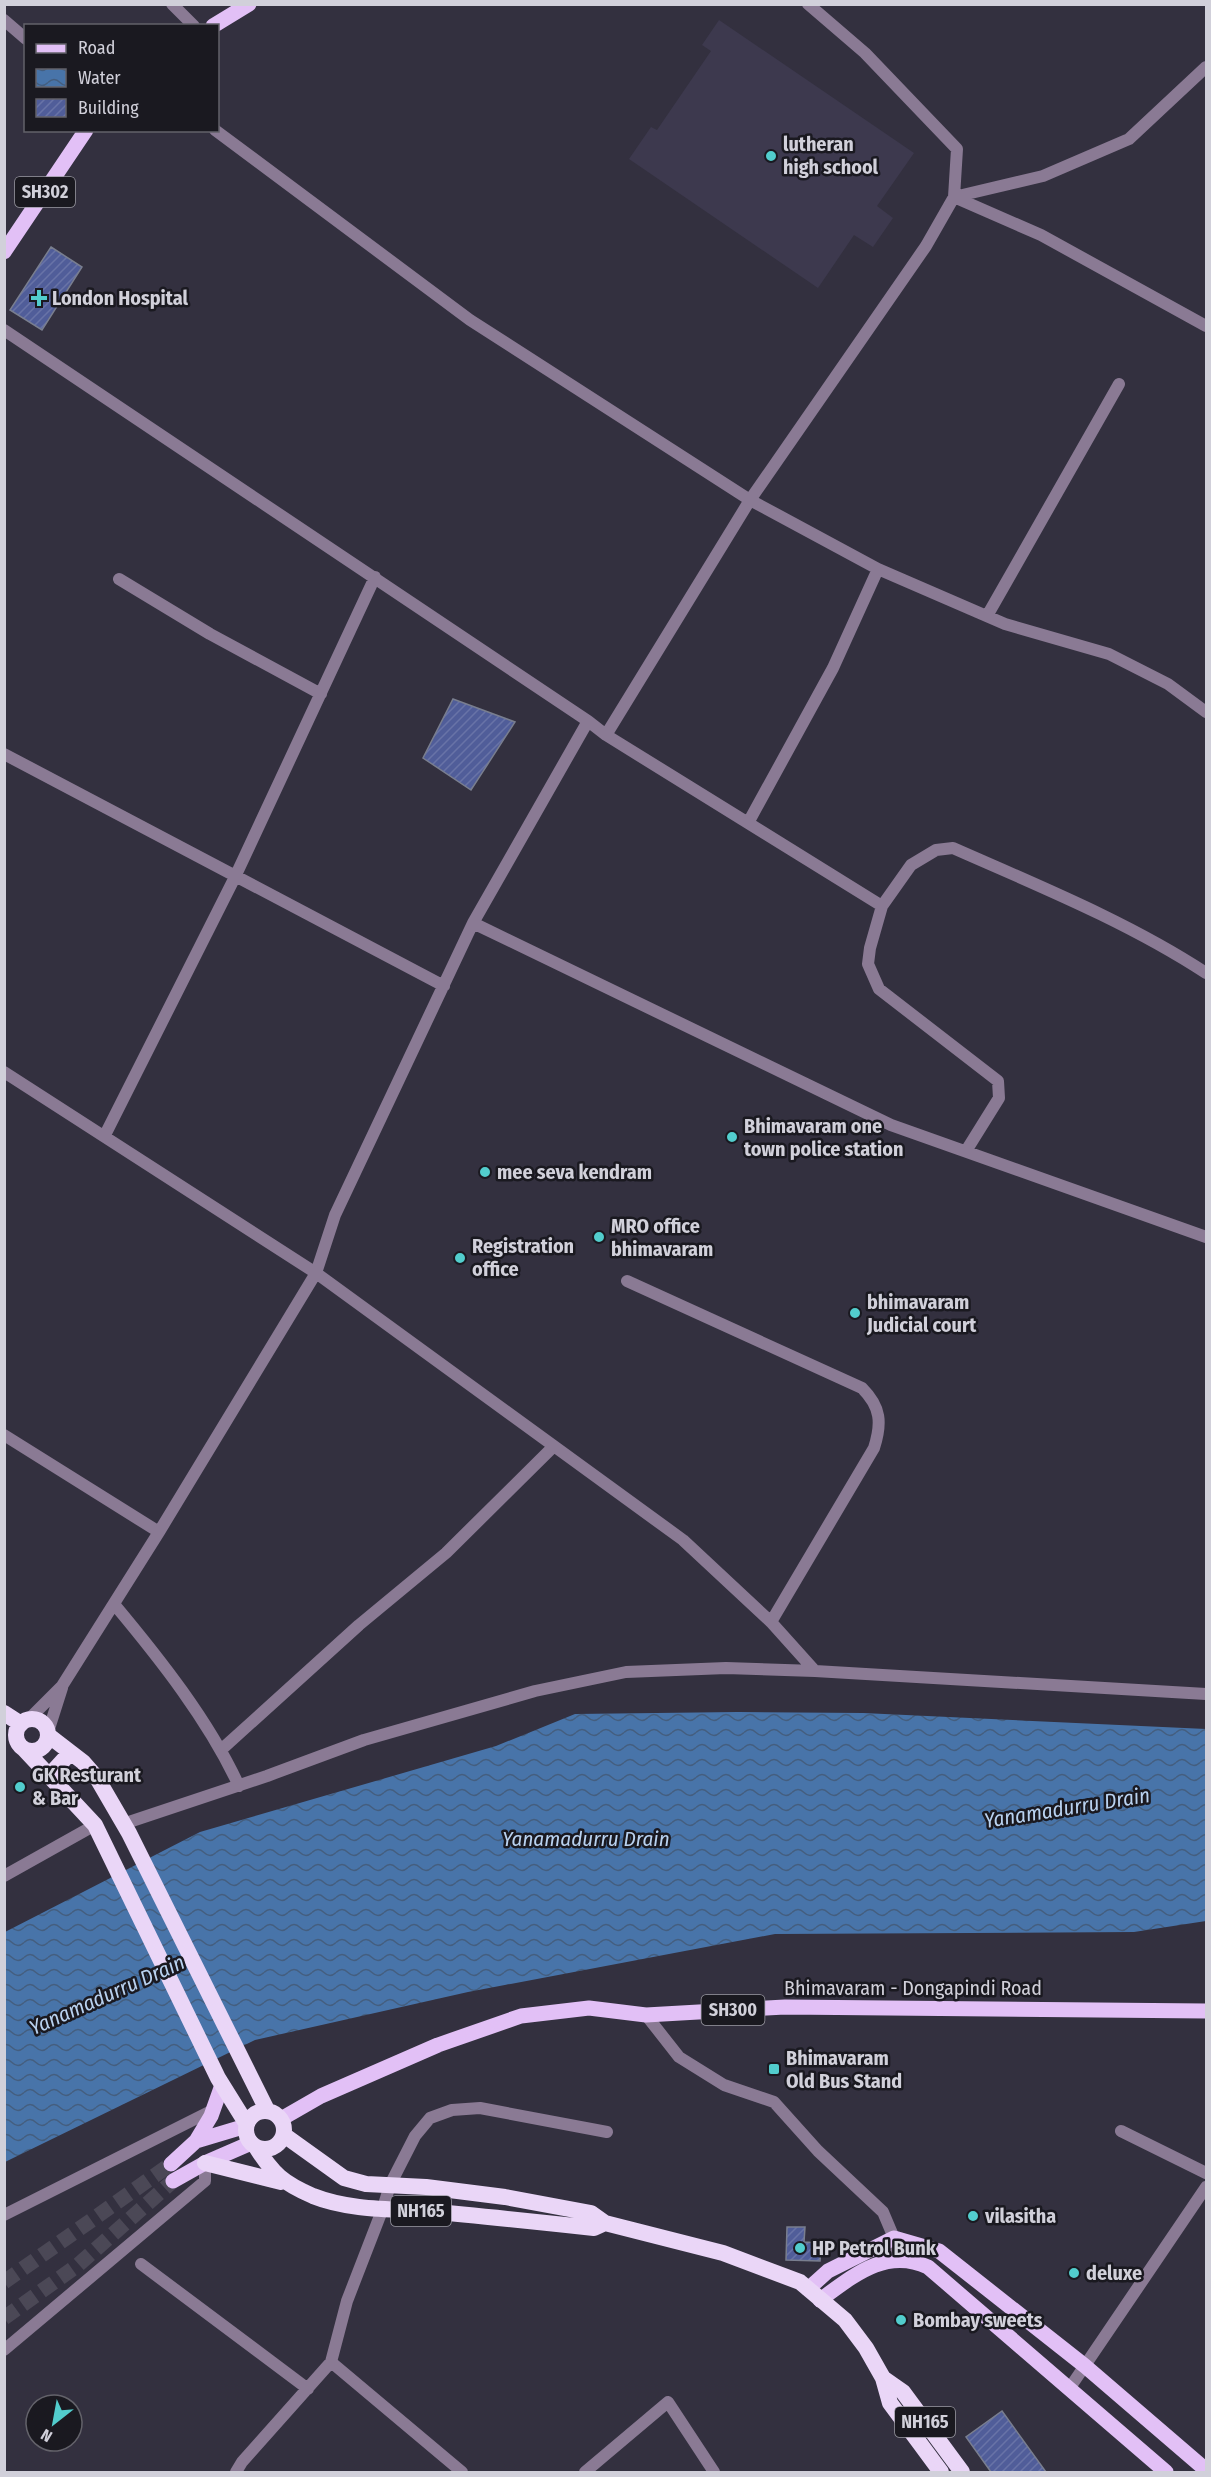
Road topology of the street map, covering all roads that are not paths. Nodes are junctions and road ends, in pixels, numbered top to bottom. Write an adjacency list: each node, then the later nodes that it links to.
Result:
1 (172, 4): 5 (street)
2 (249, 4): 6 (main road)
3 (808, 4): 11 (street)
4 (4, 20): 7 (street)
5 (192, 24)
6 (216, 24)
7 (24, 37)
8 (1206, 67): 11 (street)
9 (85, 132): 12 (main road, SH302)
10 (217, 132): 16 (street)
11 (954, 197): 13 (street); 16 (street)
12 (4, 252)
13 (1206, 326)
14 (4, 330): 18 (street)
15 (1119, 384): 20 (street)
16 (750, 500): 17 (street); 24 (street)
17 (878, 569): 20 (street); 26 (street)
18 (375, 577): 21 (street); 23 (street)
19 (119, 579): 21 (street)
20 (987, 616): 22 (street)
21 (321, 694): 27 (street)
22 (1206, 712)
23 (588, 721): 24 (street); 29 (street)
24 (606, 735): 26 (street)
25 (4, 754): 27 (street)
26 (748, 823): 28 (street)
27 (235, 877): 31 (street); 33 (street)
28 (882, 906): 30 (street); 34 (street)
29 (473, 923): 31 (street); 34 (street)
30 (1206, 973)
31 (444, 986): 36 (street)
32 (4, 1072): 33 (street)
33 (105, 1135): 36 (street)
34 (966, 1151): 35 (street)
35 (1206, 1237)
36 (316, 1273): 39 (street); 40 (street)
37 (627, 1281): 42 (street)
38 (4, 1435): 40 (street)
39 (554, 1446): 42 (street); 49 (street)
40 (159, 1532): 41 (street)
41 (114, 1604): 44 (street); 49 (street)
42 (771, 1622): 43 (street)
43 (815, 1671): 45 (street); 52 (street)
44 (62, 1686): 47 (street); 48 (street)
45 (1206, 1694)
46 (4, 1713): 47 (highway, NH165)
47 (19, 1733): 48 (highway, NH165); 48 (highway); 51 (highway, NH165)
48 (48, 1734): 50 (highway, NH165)
49 (222, 1749): 52 (street)
50 (70, 1753): 51 (highway); 54 (highway, NH165)
51 (49, 1776): 53 (highway, NH165)
52 (238, 1786): 54 (street)
53 (95, 1825): 55 (street); 58 (highway, NH165)
54 (126, 1828): 60 (highway, NH165)
55 (4, 1876)
56 (1206, 2011): 57 (main road, Bhimavaram - Dongapindi Road / SH300)
57 (646, 2015): 60 (main road, Bhimavaram - Dongapindi Road / SH300); 76 (street)
58 (220, 2082): 59 (main road); 61 (highway, NH165)
59 (213, 2110): 64 (main road); 74 (street)
60 (277, 2121): 61 (highway); 65 (highway); 71 (highway, NH165)
61 (246, 2125): 64 (main road); 65 (highway, NH165)
62 (1121, 2131): 68 (street)
63 (607, 2132): 71 (street)
64 (196, 2141): 67 (main road)
65 (253, 2145): 66 (main road); 70 (highway, NH165)
66 (205, 2163): 69 (main road); 70 (highway); 80 (street)
67 (171, 2164)
68 (1206, 2173)
69 (173, 2181)
70 (287, 2184): 73 (highway, NH165)
71 (390, 2185): 73 (street); 75 (highway, NH165)
72 (1206, 2187): 82 (street)
73 (383, 2208): 75 (highway, NH165); 81 (street)
74 (4, 2215)
75 (605, 2223): 79 (highway, NH165)
76 (894, 2238): 77 (street); 79 (main road); 82 (main road)
77 (893, 2259): 79 (main road); 85 (main road)
78 (141, 2264): 84 (street)
79 (814, 2295): 83 (highway, NH165)
80 (4, 2350)
81 (331, 2362): 84 (street); 88 (street)
82 (1085, 2366): 85 (street); 86 (main road)
83 (883, 2378): 91 (highway, NH165); 92 (highway, NH165)
84 (308, 2389): 87 (street)
85 (1069, 2389): 93 (main road)
86 (1206, 2470)
87 (236, 2472)
88 (462, 2472)
89 (585, 2472): 90 (street)
90 (714, 2472)
91 (941, 2472)
92 (962, 2472)
93 (1166, 2472)

